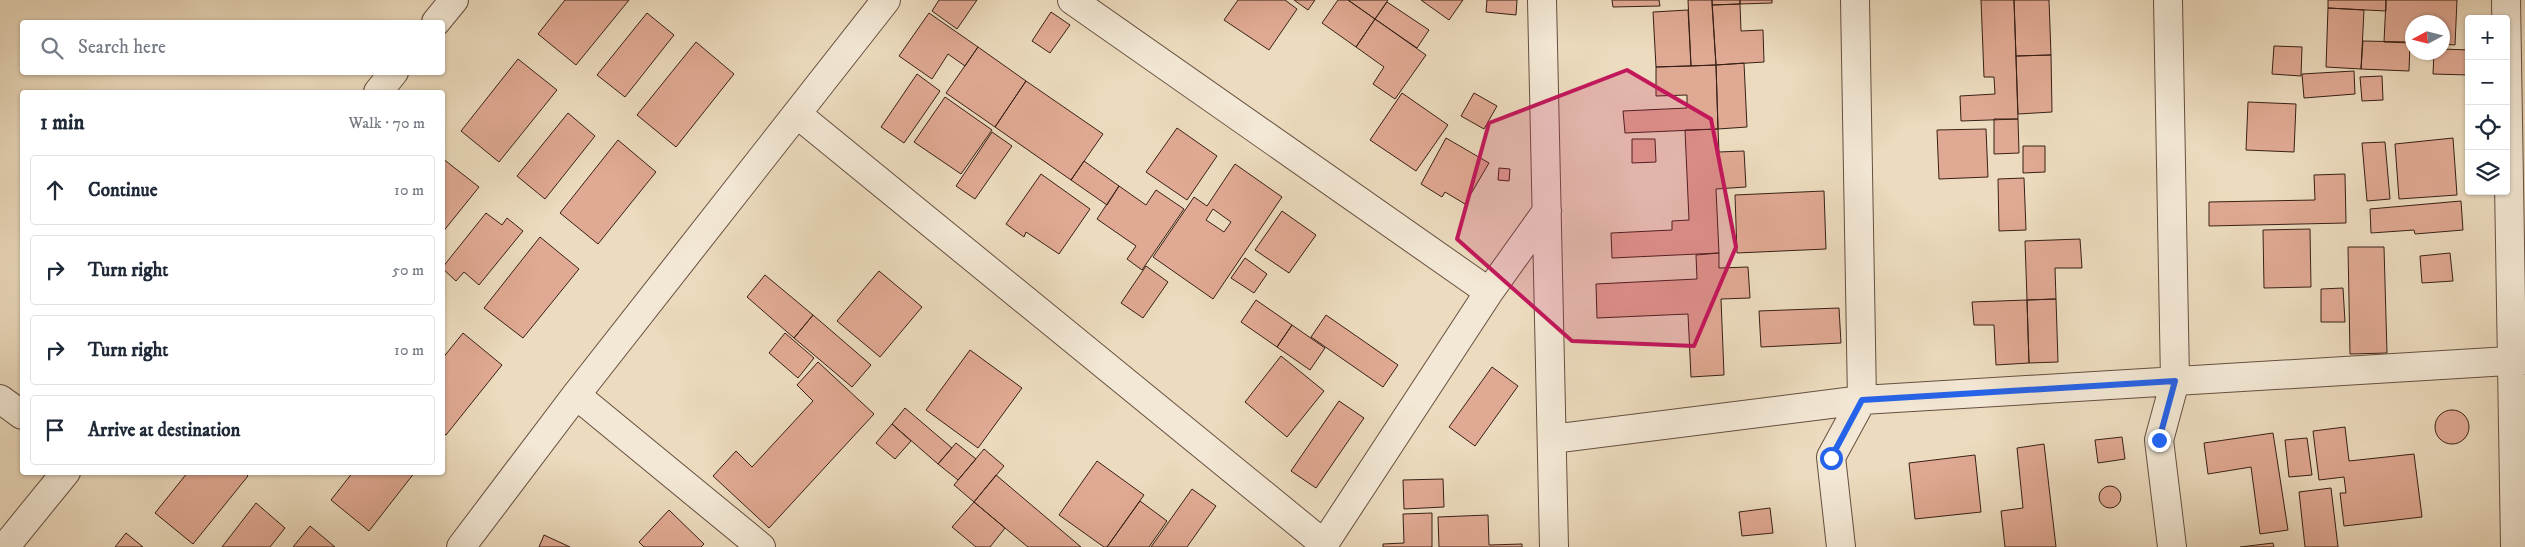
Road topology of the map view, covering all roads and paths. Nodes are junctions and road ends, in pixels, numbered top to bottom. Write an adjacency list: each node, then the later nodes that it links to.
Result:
1 (454, 0): 8 (street)
2 (886, 0): 11 (street)
3 (1072, 0): 13 (street)
4 (1542, 0): 12 (street)
5 (1855, 0): 18 (street)
6 (2168, 0): 15 (street)
7 (2506, 0): 14 (street)
8 (438, 20)
9 (392, 75): 10 (street)
10 (380, 90)
11 (797, 114): 16 (street); 22 (street)
12 (1547, 211): 13 (street); 20 (street)
13 (1489, 292): 22 (street)
14 (2519, 360): 15 (street); 29 (street)
15 (2175, 381): 18 (street); 28 (street)
16 (576, 396): 24 (street); 25 (street)
17 (0, 399): 19 (street)
18 (1862, 400): 20 (street); 27 (street)
19 (20, 414)
20 (1552, 439): 26 (street)
21 (64, 475): 23 (street)
22 (1323, 546)
23 (5, 547)
24 (461, 547)
25 (761, 547)
26 (1554, 547)
27 (1841, 547)
28 (2172, 547)
29 (2516, 547)

